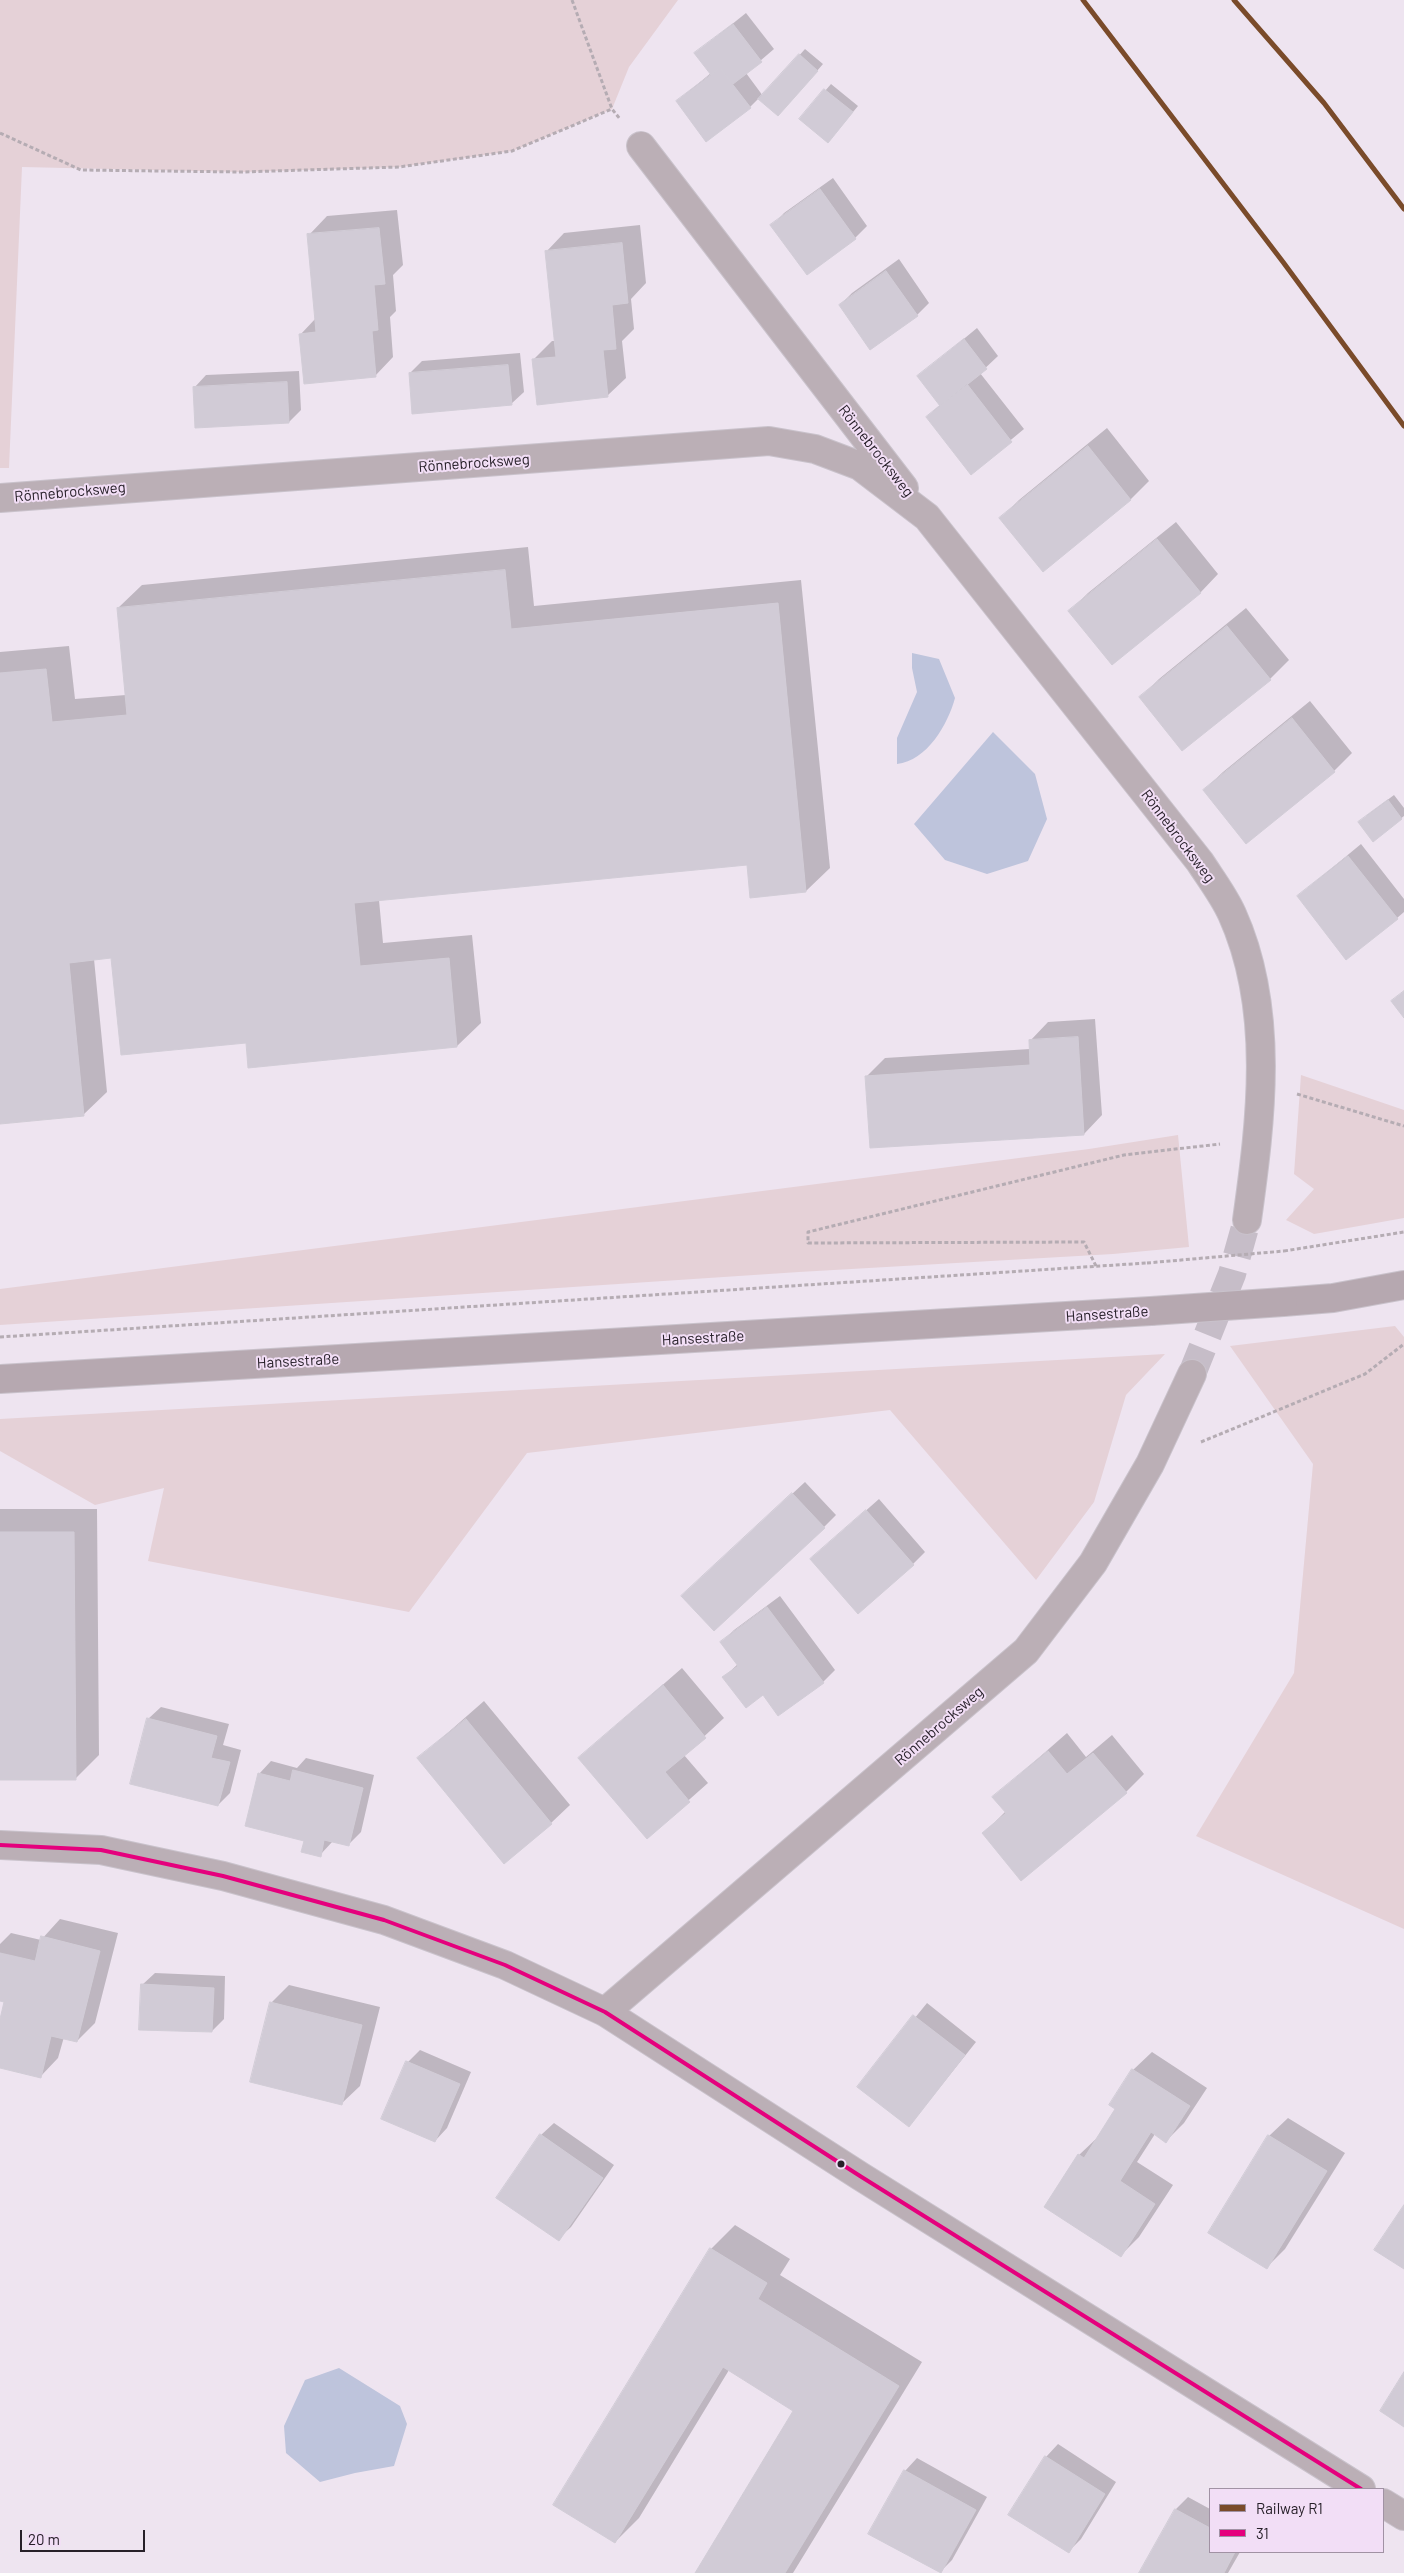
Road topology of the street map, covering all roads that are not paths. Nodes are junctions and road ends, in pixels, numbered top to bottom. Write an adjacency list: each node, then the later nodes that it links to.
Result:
1 (641, 146): 3 (street, Rönnebrocksweg)
2 (0, 498): 3 (street, Rönnebrocksweg)
3 (927, 518): 4 (street, Rönnebrocksweg)
4 (1247, 1220)
5 (1404, 1285): 7 (main road, Hansestraße, bridge)
6 (1192, 1374): 9 (street, Rönnebrocksweg)
7 (0, 1378)
8 (0, 1845): 9 (street)
9 (605, 2012): 10 (street)
10 (1359, 2488)
11 (1384, 2504): 12 (street)
12 (1404, 2516)

